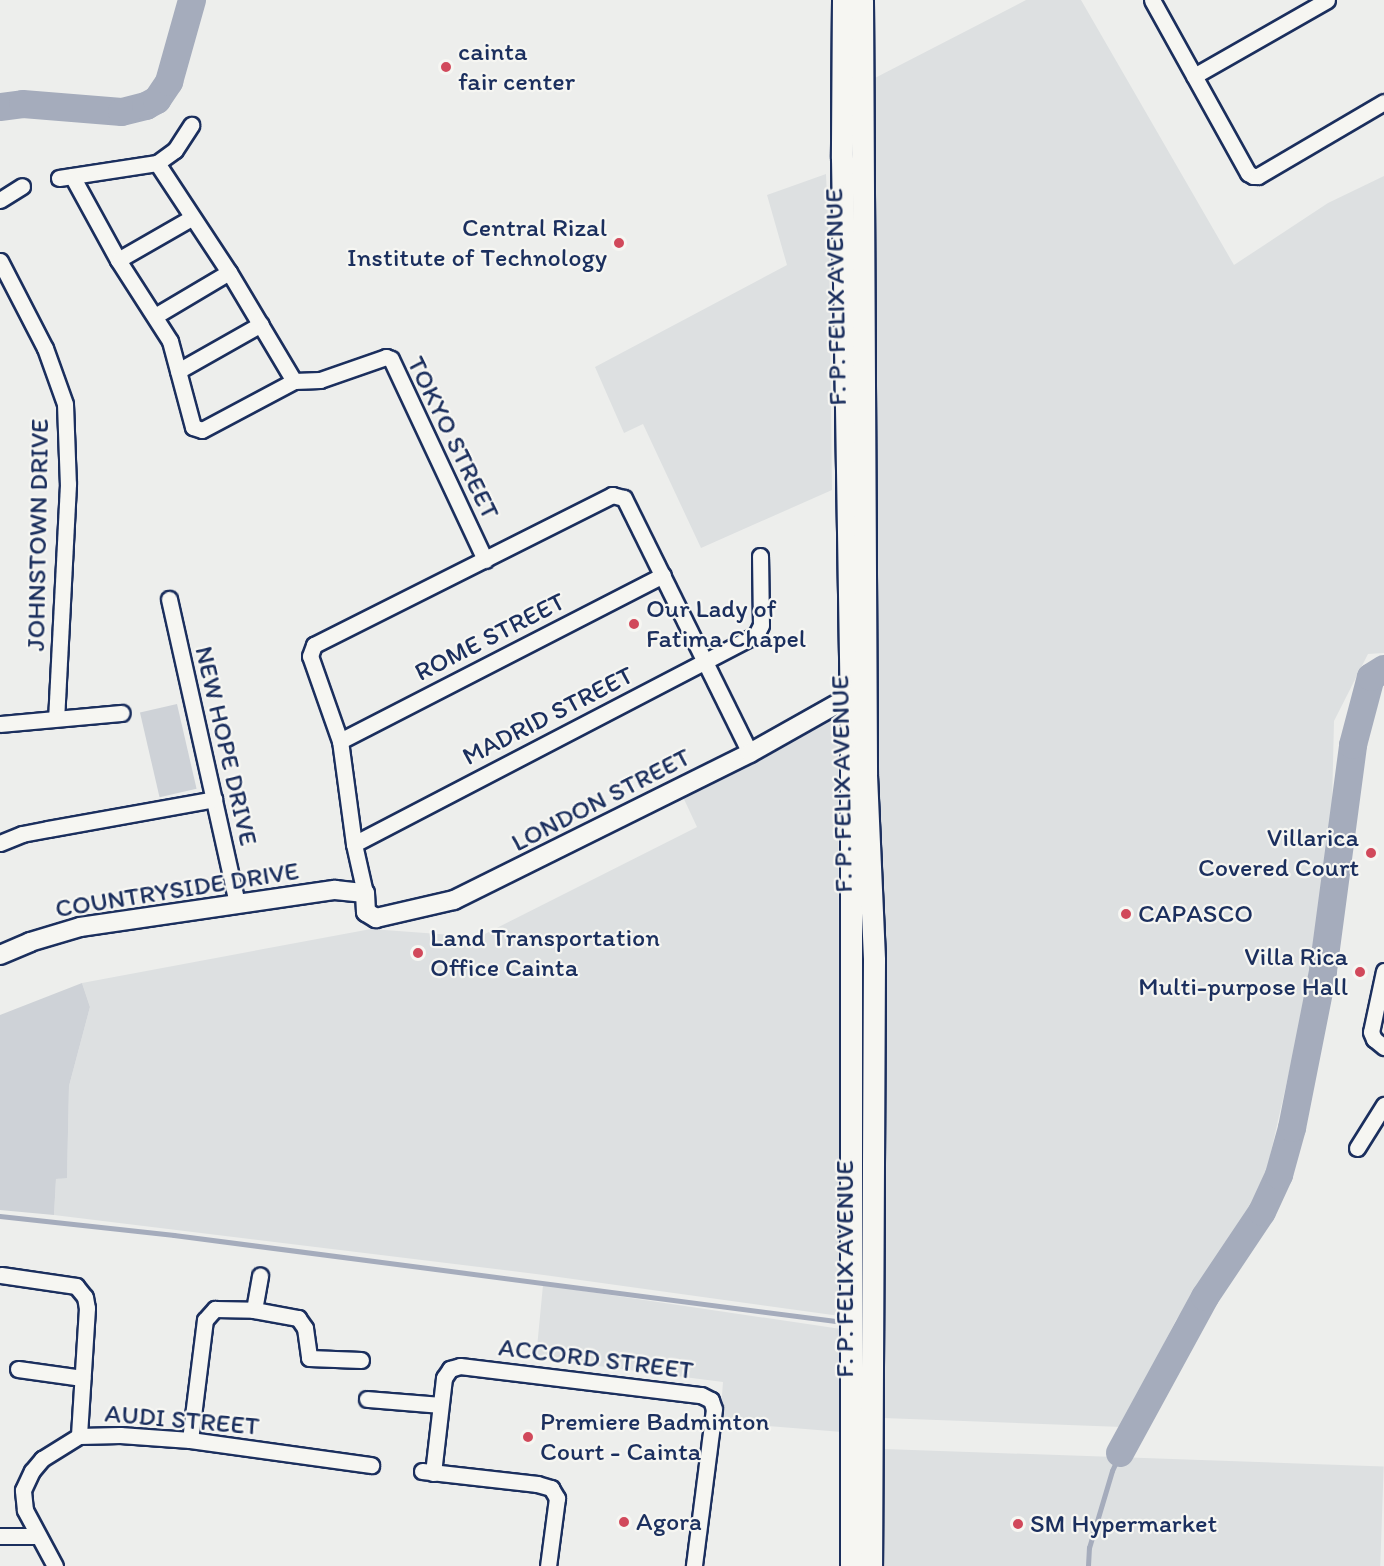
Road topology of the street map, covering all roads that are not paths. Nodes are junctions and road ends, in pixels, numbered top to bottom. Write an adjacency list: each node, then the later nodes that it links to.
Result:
1 (843, 0): 15 (main road, F. P. FELIX AVENUE)
2 (862, 0): 15 (main road, F. P. FELIX AVENUE)
3 (1152, 0): 5 (street)
4 (1327, 0): 5 (street)
5 (1194, 76): 6 (street)
6 (1384, 102)
7 (191, 125): 8 (street)
8 (157, 163): 11 (street); 12 (street, TOKYO STREET)
9 (22, 186): 10 (street)
10 (0, 200)
11 (191, 218): 12 (street); 14 (street)
12 (118, 260): 16 (street, TOKYO STREET)
13 (0, 261): 27 (street, JOHNSTOWN DRIVE)
14 (229, 272): 16 (street); 17 (street)
15 (854, 310): 25 (main road, F. P. FELIX AVENUE)
16 (154, 316): 18 (street, TOKYO STREET)
17 (261, 324): 18 (street); 19 (street)
18 (178, 371): 19 (street, TOKYO STREET)
19 (294, 381): 21 (street, TOKYO STREET)
20 (760, 556): 24 (street, MADRID STREET)
21 (486, 560): 22 (street); 29 (street)
22 (663, 575): 24 (street); 29 (street, ROME STREET)
23 (168, 599): 31 (street, NEW HOPE DRIVE)
24 (706, 661): 30 (street); 33 (street, MADRID STREET)
25 (858, 691): 30 (street, LONDON STREET); 57 (main road, F. P. FELIX AVENUE); 58 (main road, F. P. FELIX AVENUE)
26 (122, 714): 27 (street)
27 (56, 718): 28 (street)
28 (0, 724)
29 (340, 741): 33 (street)
30 (750, 753): 34 (street, LONDON STREET)
31 (214, 799): 32 (street); 35 (street, NEW HOPE DRIVE)
32 (0, 843)
33 (354, 844): 34 (street)
34 (365, 893): 35 (street, COUNTRYSIDE DRIVE)
35 (237, 903): 36 (street, COUNTRYSIDE DRIVE)
36 (0, 955)
37 (1384, 971): 38 (street)
38 (1384, 1047)
39 (1384, 1106): 40 (street)
40 (1357, 1148)
41 (1, 1275): 46 (street)
42 (260, 1276): 43 (street)
43 (254, 1310): 44 (street); 50 (street)
44 (361, 1360)
45 (18, 1369): 46 (street)
46 (82, 1378): 49 (street)
47 (367, 1399): 48 (street)
48 (440, 1405): 55 (street, ACCORD STREET); 56 (street, ACCORD STREET)
49 (79, 1437): 50 (street, AUDI STREET); 53 (street, AUDI STREET)
50 (190, 1440): 51 (street, AUDI STREET)
51 (372, 1465)
52 (0, 1536): 53 (street)
53 (38, 1536): 54 (street, AUDI STREET)
54 (55, 1566)
55 (548, 1566)
56 (694, 1566)
57 (851, 1566)
58 (871, 1566)

